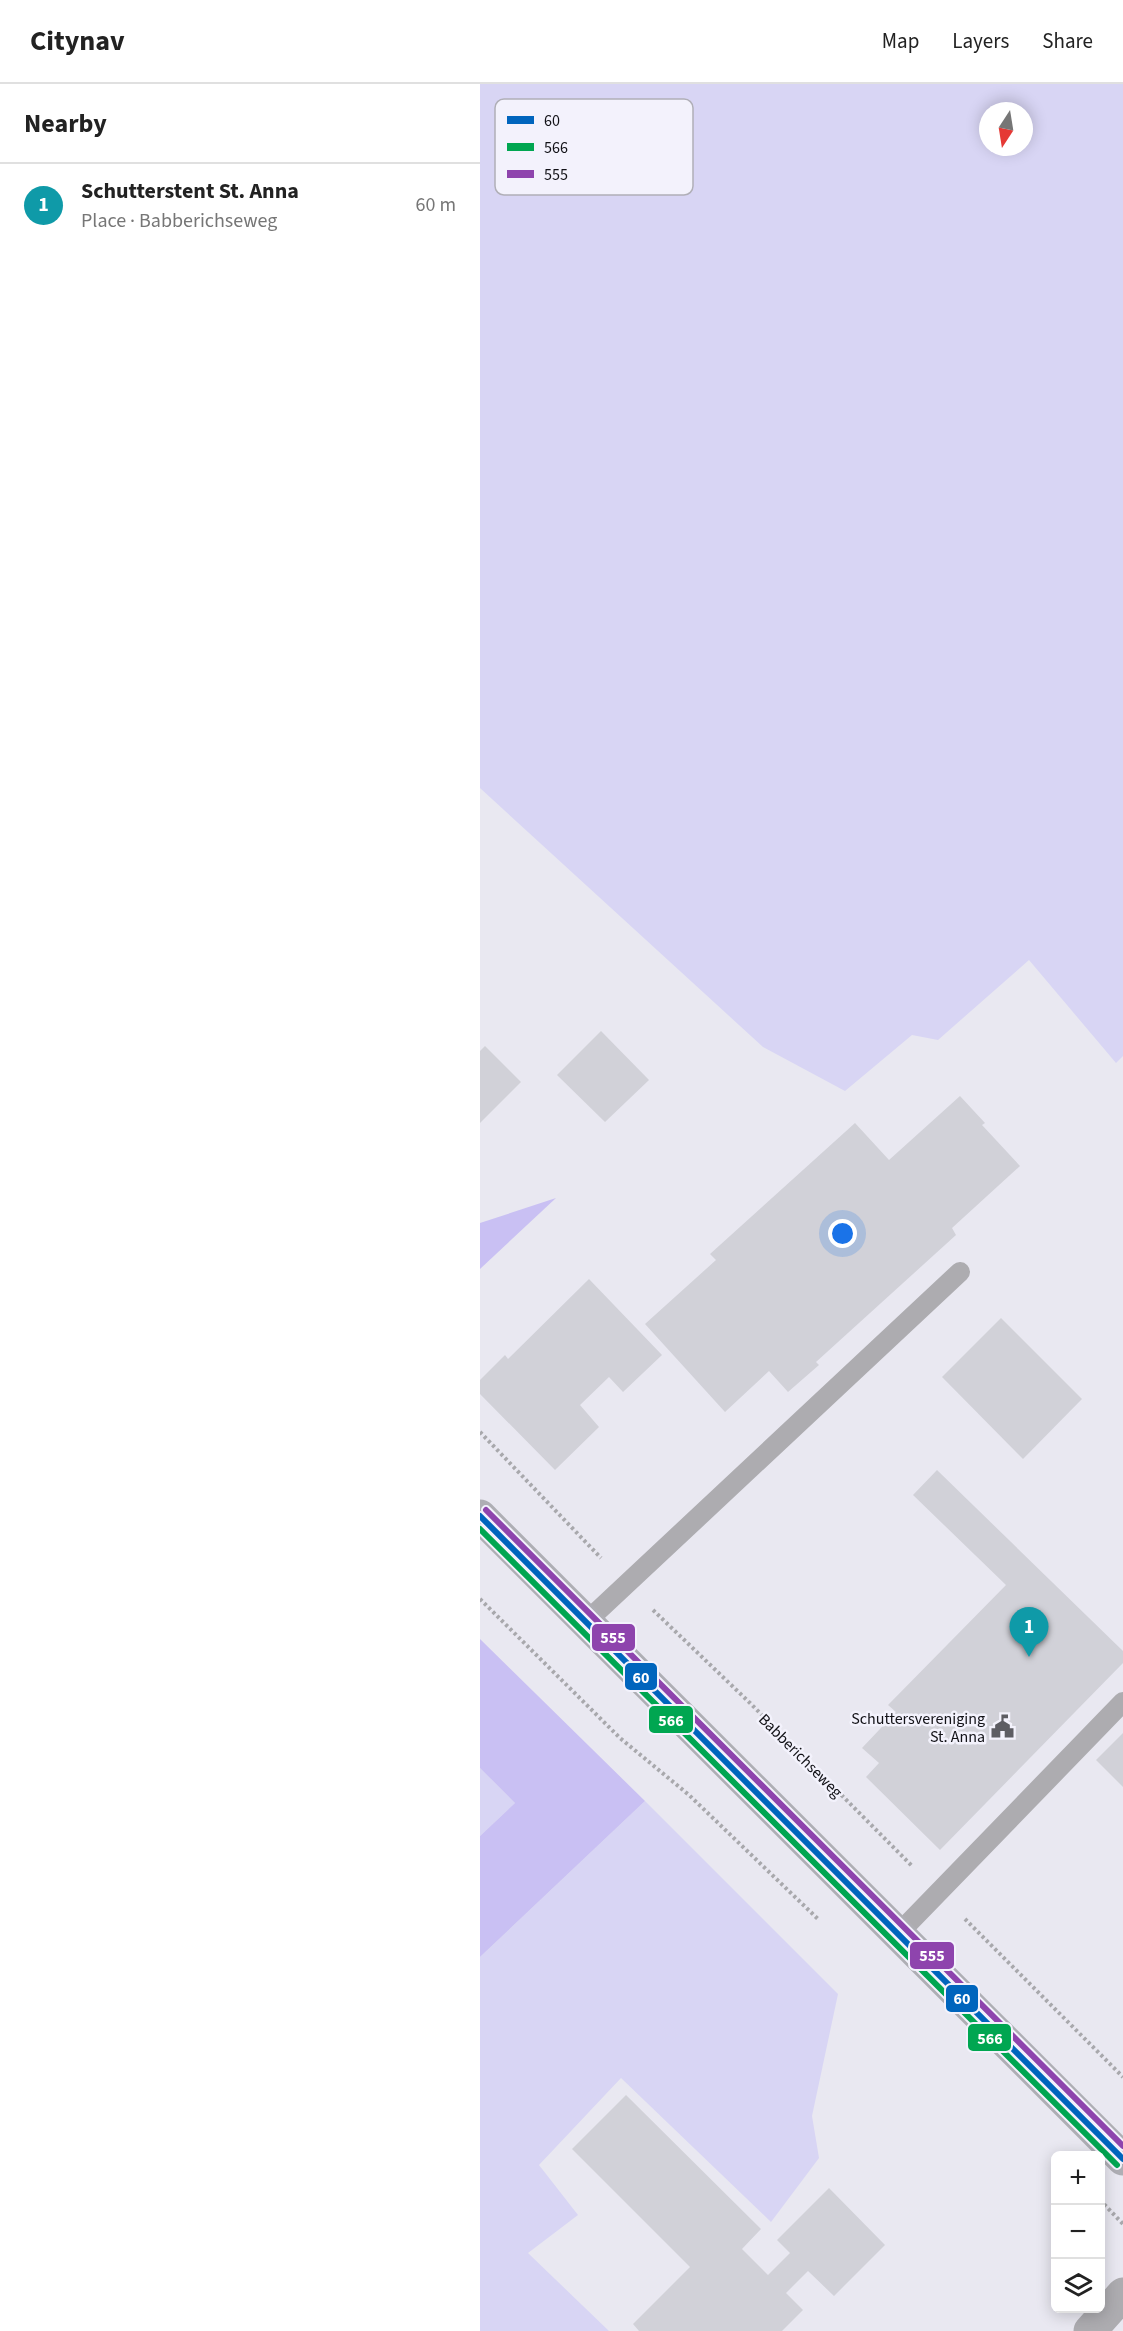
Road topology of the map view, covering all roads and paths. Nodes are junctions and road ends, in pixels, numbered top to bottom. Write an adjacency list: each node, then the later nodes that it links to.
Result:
1 (960, 1272): 4 (lane)
2 (480, 1432): 4 (path, Babberichseweg)
3 (480, 1516): 6 (main road)
4 (626, 1584): 6 (lane); 8 (path, Babberichseweg)
5 (480, 1599): 9 (path)
6 (586, 1622): 10 (main road)
7 (1123, 1702): 8 (lane)
8 (938, 1892): 10 (lane); 11 (path, Babberichseweg)
9 (820, 1922)
10 (898, 1934): 12 (main road)
11 (1123, 2077)
12 (1123, 2159)
13 (1105, 2204): 14 (path)
14 (1123, 2224)
15 (1123, 2294): 16 (street)
16 (1090, 2331)

